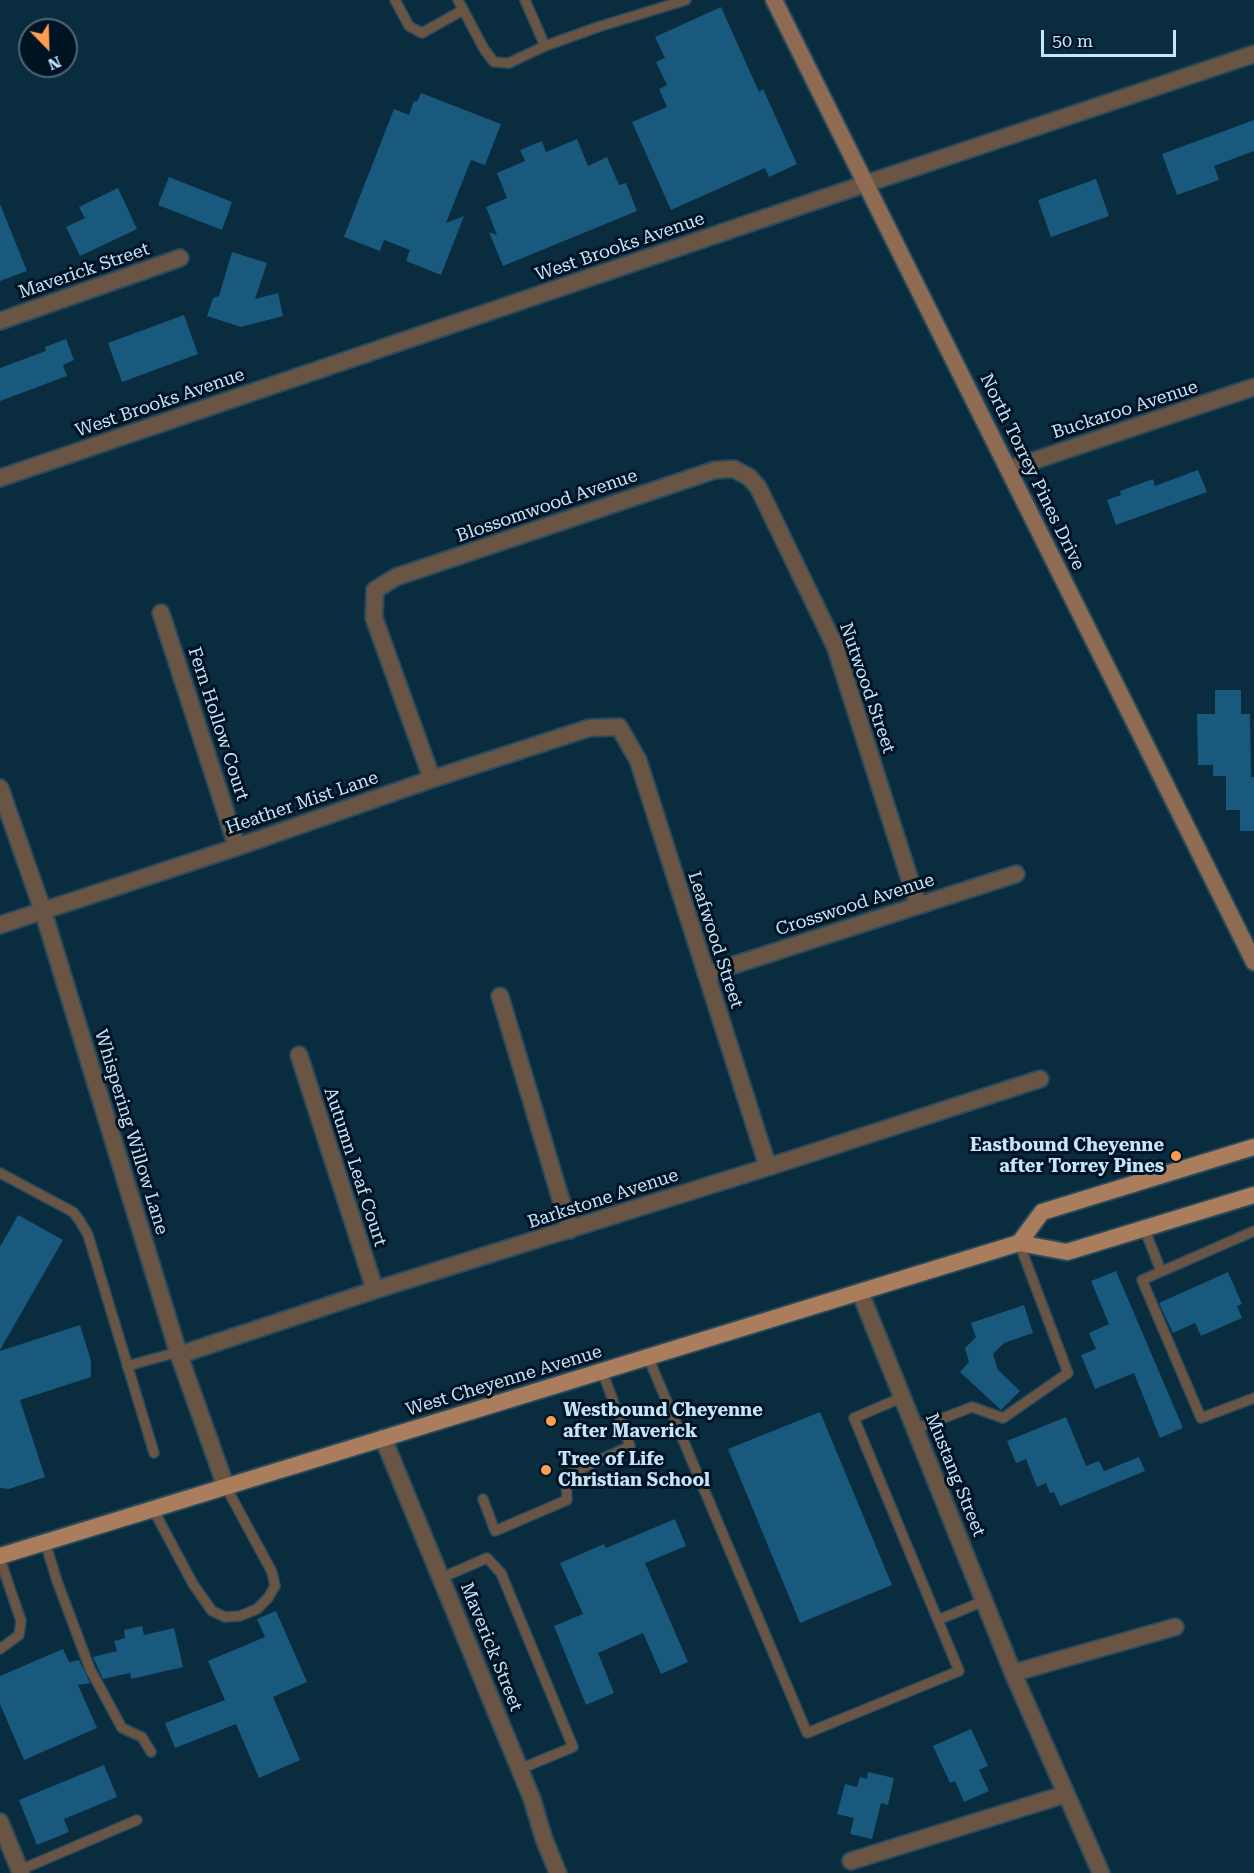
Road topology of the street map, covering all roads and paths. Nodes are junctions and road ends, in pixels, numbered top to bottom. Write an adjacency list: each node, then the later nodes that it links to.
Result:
1 (395, 0): 6 (lane)
2 (458, 0): 6 (lane)
3 (525, 0): 7 (lane)
4 (686, 0): 7 (lane)
5 (774, 0): 9 (main road, North Torrey Pines Drive)
6 (463, 10): 7 (lane)
7 (544, 46)
8 (1254, 54): 9 (street, West Brooks Avenue)
9 (865, 184): 14 (main road, North Torrey Pines Drive); 15 (street, West Brooks Avenue)
10 (180, 258): 11 (street, Maverick Street)
11 (0, 321)
12 (1254, 387): 14 (street, Buckaroo Avenue)
13 (734, 469): 18 (street, Blossomwood Avenue); 22 (street, Nutwood Street)
14 (1009, 469): 25 (main road, North Torrey Pines Drive)
15 (0, 478)
16 (161, 613): 20 (street, Fern Hollow Court)
17 (620, 727): 18 (street, Heather Mist Lane); 26 (street, Leafwood Street)
18 (432, 779): 20 (street, Heather Mist Lane)
19 (0, 788): 23 (street, Whispering Willow Lane)
20 (237, 847): 23 (street, Heather Mist Lane)
21 (1016, 874): 22 (street, Crosswood Avenue)
22 (918, 905): 26 (street, Crosswood Avenue)
23 (44, 910): 24 (street, Heather Mist Lane); 41 (street, Whispering Willow Lane)
24 (0, 925)
25 (1254, 962)
26 (706, 974): 31 (street, Leafwood Street)
27 (500, 996): 35 (street)
28 (299, 1055): 39 (street, Autumn Leaf Court)
29 (1040, 1079): 31 (street, Barkstone Avenue)
30 (1254, 1147): 37 (main road)
31 (768, 1167): 35 (street, Barkstone Avenue)
32 (0, 1173): 43 (lane)
33 (1254, 1195): 34 (main road, West Cheyenne Avenue)
34 (1144, 1228): 37 (main road, West Cheyenne Avenue); 38 (lane)
35 (570, 1230): 39 (street, Barkstone Avenue)
36 (1254, 1231): 38 (lane)
37 (1019, 1243): 40 (main road, West Cheyenne Avenue); 47 (lane)
38 (1161, 1271): 46 (lane)
39 (375, 1290): 41 (street, Barkstone Avenue)
40 (860, 1292): 42 (main road, West Cheyenne Avenue); 45 (street, Mustang Street)
41 (178, 1353): 43 (lane); 50 (street, Whispering Willow Lane)
42 (648, 1357): 44 (main road, West Cheyenne Avenue); 57 (lane)
43 (128, 1366): 49 (lane)
44 (602, 1371): 48 (main road, West Cheyenne Avenue); 51 (lane)
45 (903, 1397): 47 (street, Mustang Street); 57 (lane)
46 (1254, 1398)
47 (915, 1429): 56 (street, Mustang Street)
48 (383, 1438): 50 (main road, West Cheyenne Avenue); 55 (street, Maverick Street)
49 (154, 1453)
50 (226, 1487): 52 (main road, West Cheyenne Avenue); 52 (lane)
51 (483, 1499)
52 (153, 1509): 53 (main road, West Cheyenne Avenue)
53 (45, 1542): 54 (main road, West Cheyenne Avenue); 61 (lane)
54 (0, 1557): 59 (lane)
55 (441, 1578): 62 (street, Maverick Street); 62 (lane)
56 (984, 1601): 57 (lane); 60 (street, Mustang Street)
57 (938, 1620)
58 (1175, 1627): 60 (street)
59 (0, 1649)
60 (1013, 1673): 63 (street, Mustang Street)
61 (151, 1752)
62 (520, 1769): 68 (street, Maverick Street)
63 (1066, 1794): 66 (street); 69 (street, Mustang Street)
64 (137, 1820): 67 (lane)
65 (0, 1822): 67 (street)
66 (851, 1861)
67 (20, 1871)
68 (558, 1873)
69 (1101, 1873)

